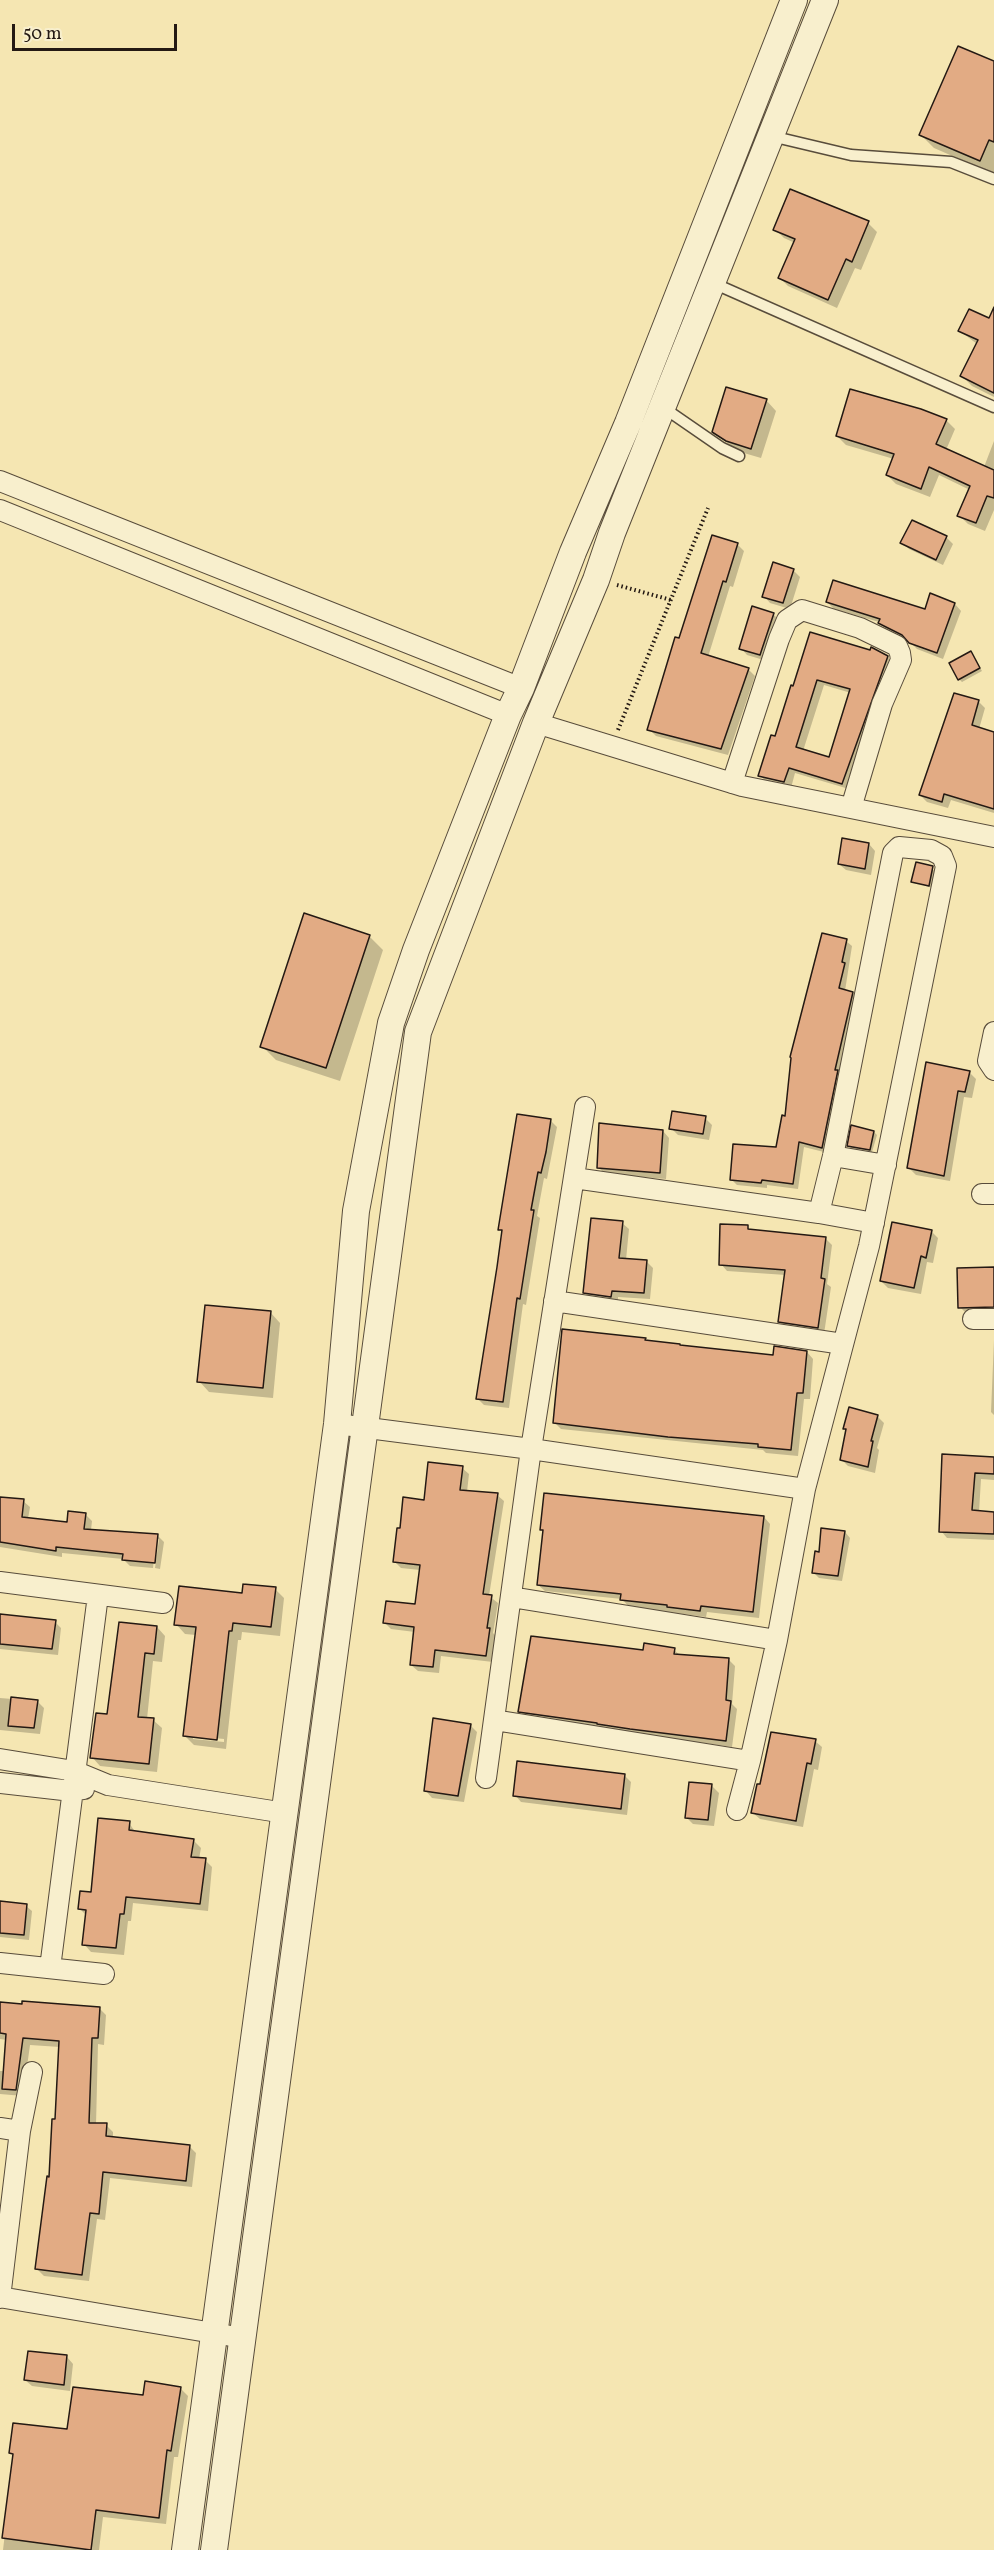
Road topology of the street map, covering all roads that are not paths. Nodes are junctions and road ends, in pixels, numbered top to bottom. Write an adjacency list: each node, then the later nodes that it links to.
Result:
1 (794, 0): 13 (street)
2 (825, 0): 3 (street)
3 (771, 136): 4 (lane); 5 (street)
4 (994, 179)
5 (713, 283): 6 (street); 7 (lane)
6 (663, 408): 8 (lane); 14 (street)
7 (994, 408)
8 (739, 456)
9 (0, 481): 11 (street)
10 (0, 510): 12 (street)
11 (136, 535): 12 (street); 13 (street)
12 (125, 560): 15 (street)
13 (521, 688): 14 (street); 15 (street)
14 (548, 696): 16 (street)
15 (508, 715): 16 (street); 32 (street)
16 (536, 723): 17 (street); 33 (street)
17 (732, 783): 18 (street); 18 (street)
18 (851, 808): 19 (street)
19 (994, 837)
20 (994, 1032): 21 (street)
21 (994, 1070)
22 (585, 1107): 25 (street)
23 (832, 1156): 24 (street); 24 (street); 26 (street)
24 (886, 1165): 27 (street)
25 (574, 1178): 26 (street); 28 (street)
26 (819, 1213): 27 (street)
27 (874, 1223): 31 (street)
28 (554, 1301): 31 (street); 34 (street)
29 (973, 1319): 30 (street)
30 (994, 1319)
31 (843, 1344): 35 (street)
32 (337, 1424): 33 (street); 50 (street)
33 (364, 1429): 34 (street); 59 (street)
34 (531, 1449): 35 (street); 38 (street)
35 (805, 1489): 40 (street)
36 (0, 1582): 37 (street)
37 (98, 1595): 39 (street); 44 (street)
38 (511, 1597): 40 (street); 41 (street)
39 (163, 1604)
40 (777, 1640): 43 (street)
41 (494, 1720): 43 (street); 45 (street)
42 (0, 1759): 44 (street)
43 (750, 1761): 49 (street)
44 (75, 1771): 47 (street); 48 (street)
45 (486, 1778)
46 (0, 1783): 48 (street)
47 (108, 1785): 48 (street); 50 (street)
48 (72, 1791): 52 (street)
49 (737, 1810)
50 (285, 1813): 58 (street)
51 (0, 1963): 52 (street)
52 (50, 1968): 53 (street)
53 (104, 1974)
54 (32, 2072): 56 (street)
55 (0, 2128): 56 (street)
56 (20, 2131): 57 (street)
57 (0, 2297): 58 (street)
58 (216, 2333): 59 (street); 60 (street)
59 (243, 2338): 61 (street)
60 (185, 2550)
61 (214, 2550)

